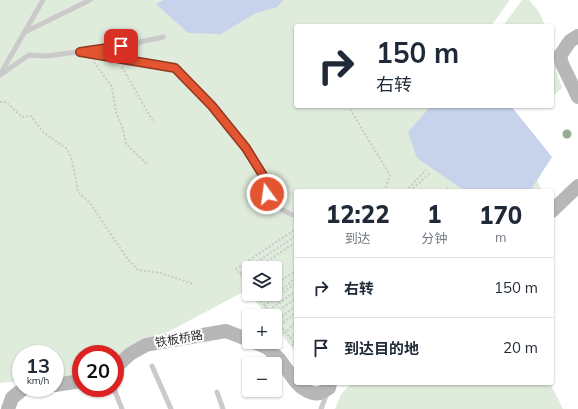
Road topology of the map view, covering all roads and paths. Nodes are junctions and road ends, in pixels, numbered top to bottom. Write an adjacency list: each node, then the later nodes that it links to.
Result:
1 (43, 0): 3 (lane)
2 (90, 0): 3 (lane)
3 (24, 32): 9 (lane)
4 (578, 36): 10 (street)
5 (162, 37): 6 (lane)
6 (80, 52): 7 (lane); 9 (lane)
7 (87, 53): 8 (lane); 14 (path)
8 (117, 58): 13 (path); 22 (lane)
9 (0, 74)
10 (578, 97)
11 (0, 102): 32 (path)
12 (349, 108): 18 (path)
13 (154, 123)
14 (148, 165)
15 (426, 170): 19 (path)
16 (430, 173): 20 (path)
17 (578, 186): 21 (street)
18 (386, 189)
19 (408, 189)
20 (412, 189)
21 (554, 209)
22 (294, 215)
23 (294, 230): 28 (path)
24 (294, 237): 28 (path)
25 (294, 243): 26 (path)
26 (268, 261)
27 (294, 272): 31 (path)
28 (240, 273): 29 (path)
29 (242, 276)
30 (294, 278): 34 (path)
31 (282, 280)
32 (193, 284)
33 (294, 284): 38 (path)
34 (282, 288)
35 (294, 292): 41 (path)
36 (294, 300): 42 (path)
37 (261, 301): 38 (path)
38 (264, 305): 40 (path)
39 (294, 307): 43 (path)
40 (268, 309)
41 (270, 309)
42 (282, 309)
43 (282, 315)
44 (294, 315): 45 (path)
45 (282, 324)
46 (294, 325): 48 (path)
47 (282, 328): 48 (path)
48 (285, 332): 51 (path)
49 (294, 335): 51 (path)
50 (242, 337): 54 (street, 铁板桥路)
51 (290, 338): 52 (path)
52 (294, 343)
53 (269, 349): 56 (street)
54 (124, 360)
55 (152, 366): 64 (lane)
56 (294, 378)
57 (299, 385): 58 (street)
58 (330, 385): 66 (lane)
59 (217, 392): 65 (lane)
60 (13, 397): 62 (street)
61 (117, 397): 63 (lane)
62 (8, 409)
63 (122, 409)
64 (171, 409)
65 (223, 409)
66 (321, 409)

